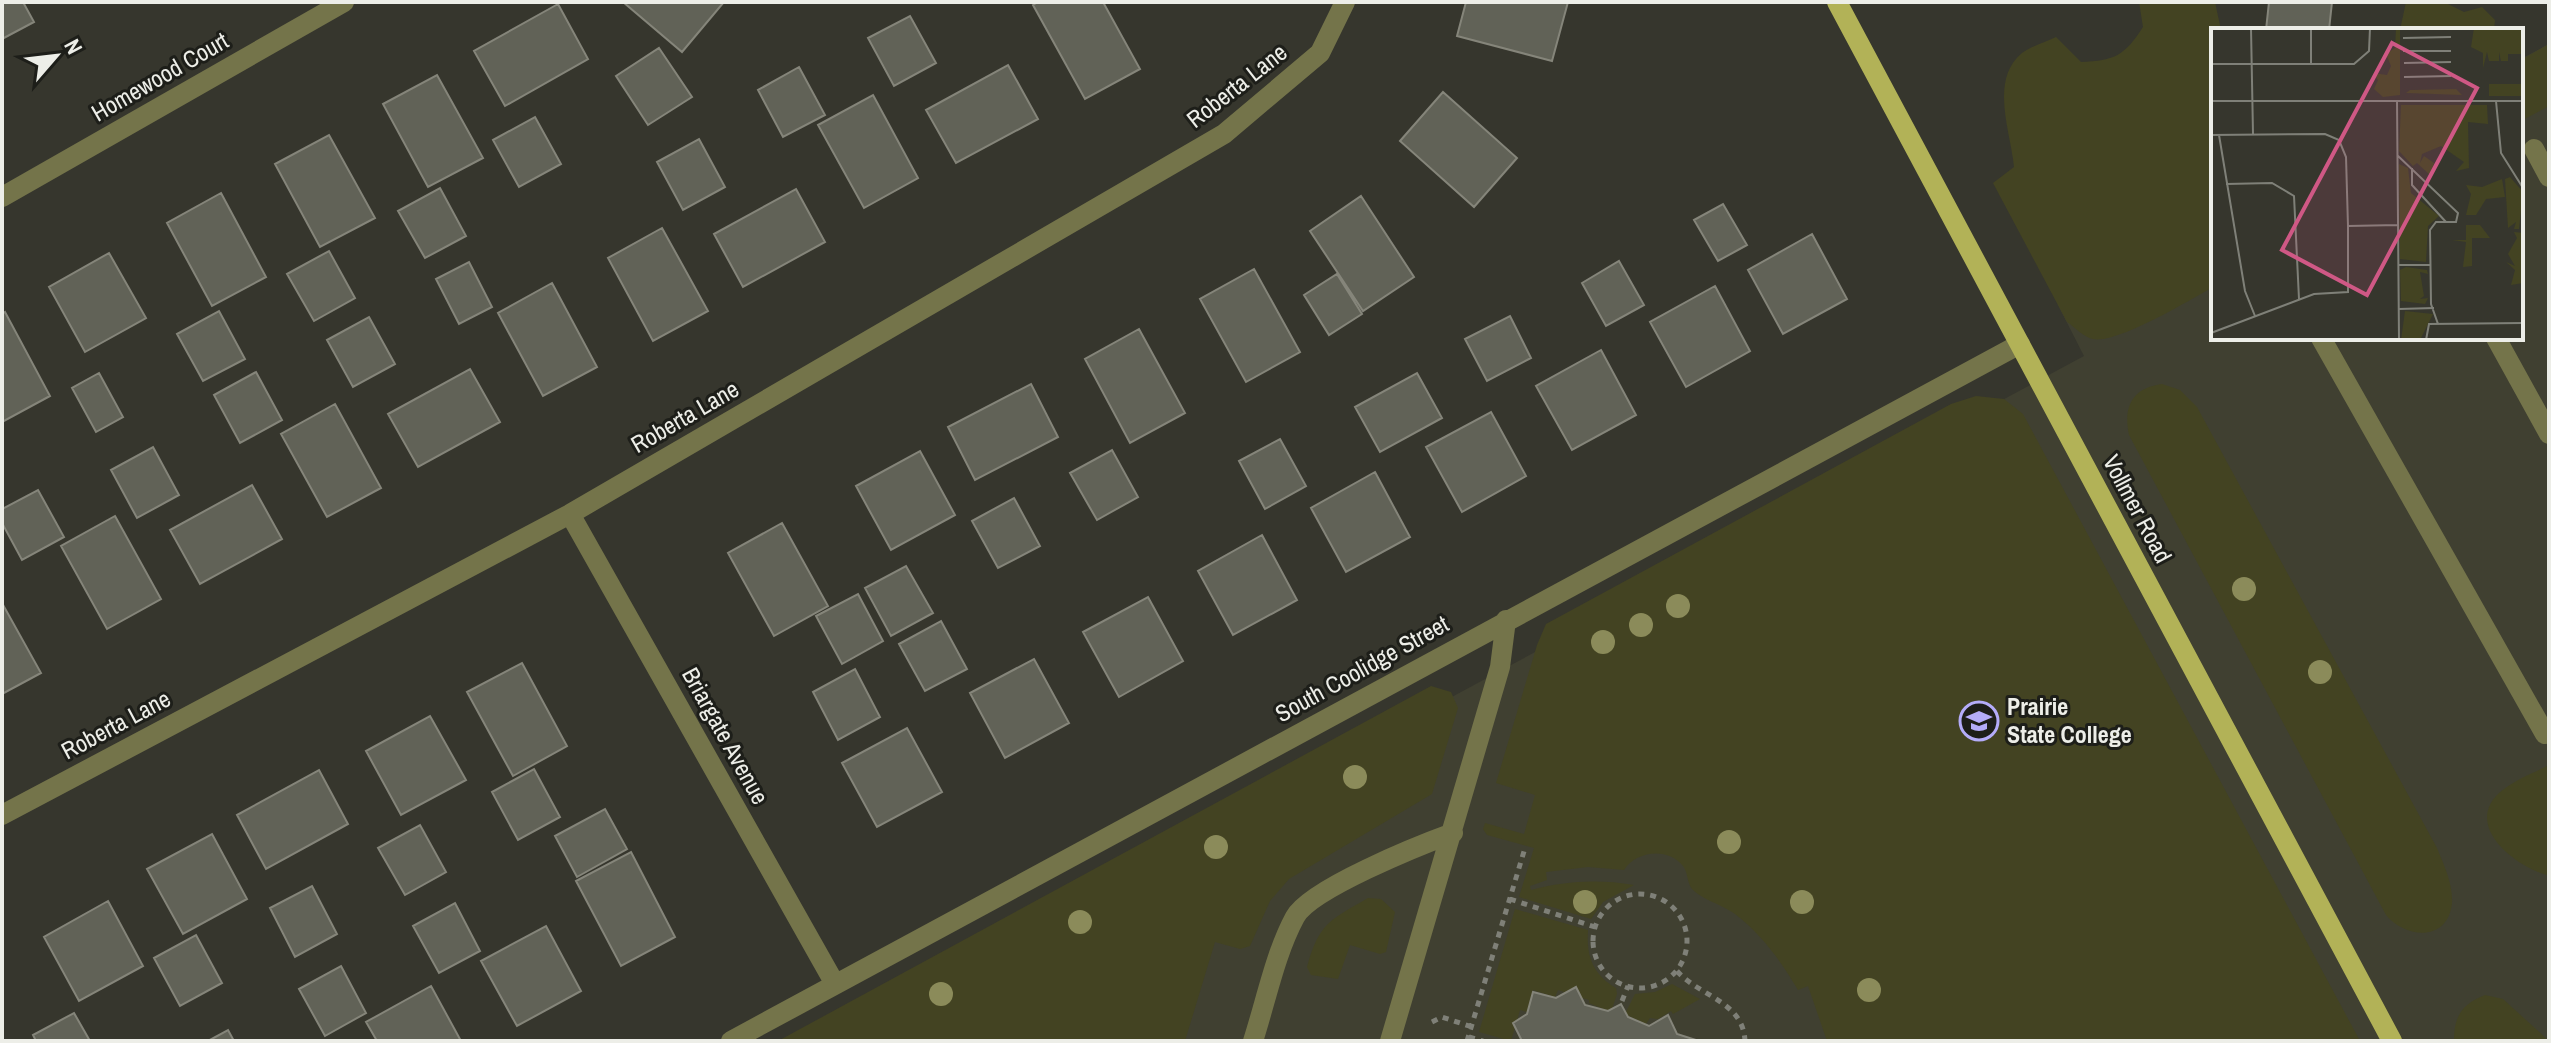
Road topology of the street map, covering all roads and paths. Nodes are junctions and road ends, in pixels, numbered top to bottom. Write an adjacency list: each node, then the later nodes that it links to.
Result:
1 (344, 2): 6 (street, Homewood Court)
2 (1345, 2): 11 (street, Roberta Lane)
3 (1837, 2): 9 (main road, Vollmer Road)
4 (2534, 149): 5 (street)
5 (2549, 177)
6 (2, 197)
7 (2322, 340): 13 (street)
8 (2497, 340): 10 (street)
9 (2020, 344): 12 (street, South Coolidge Street); 31 (main road, Vollmer Road)
10 (2549, 434)
11 (570, 514): 14 (street, Roberta Lane); 20 (street, Briargate Avenue)
12 (1506, 620): 15 (street); 20 (street, South Coolidge Street)
13 (2545, 734)
14 (2, 815)
15 (1453, 833): 27 (street); 28 (street)
16 (1525, 848): 17 (path)
17 (1510, 899): 18 (path); 23 (path)
18 (1595, 927): 19 (path); 21 (path)
19 (1677, 971): 21 (path); 30 (path)
20 (835, 984): 26 (street, South Coolidge Street)
21 (1628, 986): 22 (path)
22 (1622, 1001)
23 (1472, 1027): 24 (path); 25 (path)
24 (1429, 1030)
25 (1468, 1039): 29 (path)
26 (731, 1041)
27 (1253, 1041)
28 (1390, 1041)
29 (1483, 1041)
30 (1745, 1041)
31 (2392, 1041)

